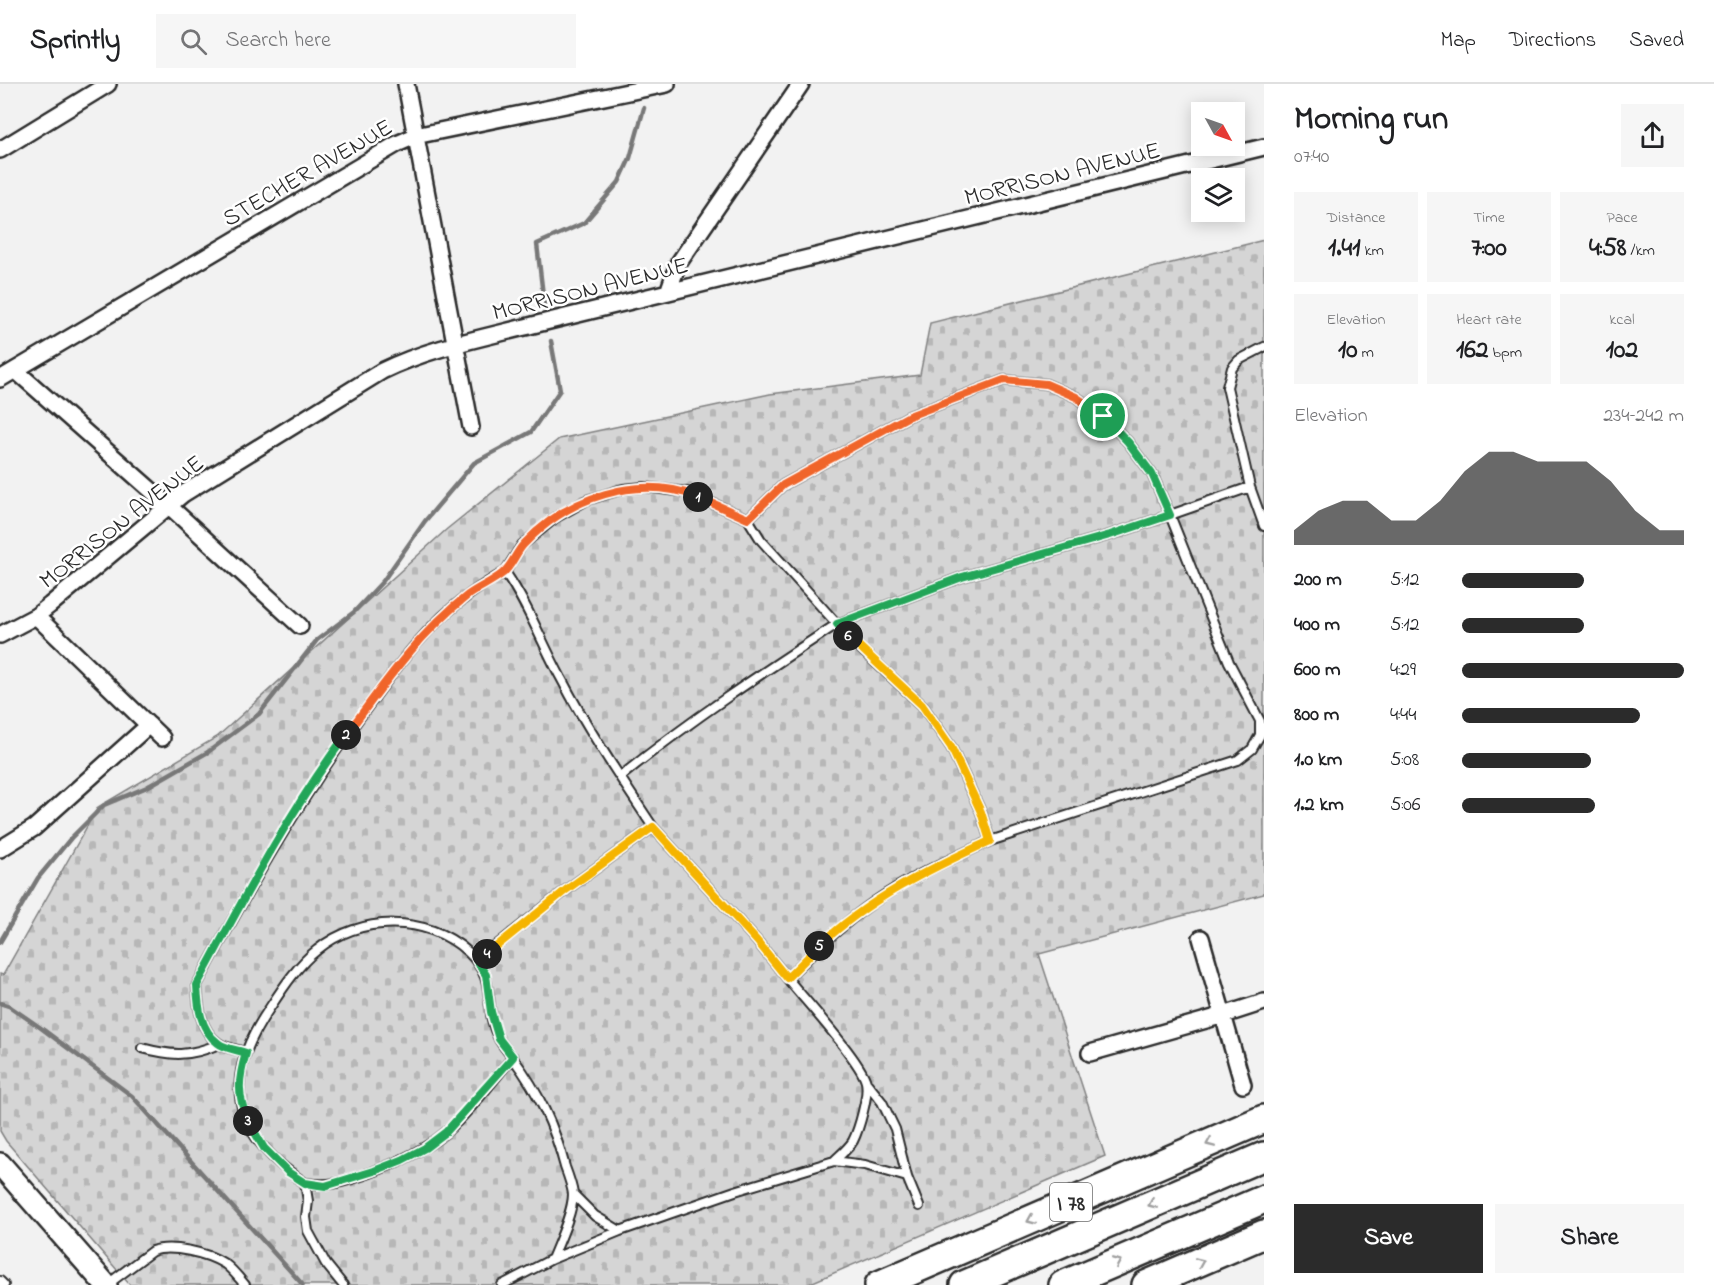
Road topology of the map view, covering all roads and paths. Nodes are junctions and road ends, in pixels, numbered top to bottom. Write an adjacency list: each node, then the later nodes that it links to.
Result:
1 (108, 84): 7 (street)
2 (406, 84): 5 (street)
3 (668, 84): 5 (street, STECHER AVENUE)
4 (801, 84): 8 (street)
5 (415, 136): 9 (street); 11 (street, STECHER AVENUE)
6 (1264, 147): 8 (street, MORRISON AVENUE)
7 (0, 150)
8 (668, 292): 9 (street, MORRISON AVENUE)
9 (455, 345): 13 (street); 15 (street, MORRISON AVENUE)
10 (1264, 347): 14 (lane)
11 (15, 370): 12 (street, STECHER AVENUE); 15 (street)
12 (0, 379)
13 (471, 427)
14 (1250, 487): 16 (lane); 18 (lane)
15 (170, 506): 20 (street, MORRISON AVENUE); 22 (street)
16 (1170, 515): 17 (lane); 21 (lane); 28 (lane)
17 (748, 519): 19 (lane); 21 (lane)
18 (1264, 526)
19 (505, 572): 26 (lane); 35 (lane)
20 (36, 616): 23 (street, MORRISON AVENUE); 24 (street)
21 (837, 624): 26 (lane); 28 (lane)
22 (300, 626)
23 (0, 635)
24 (149, 725): 25 (street); 29 (street)
25 (162, 738)
26 (620, 777): 27 (lane)
27 (653, 827): 31 (lane); 32 (lane)
28 (990, 841): 32 (lane)
29 (0, 849)
30 (1201, 938): 34 (street)
31 (477, 961): 37 (lane); 39 (lane)
32 (787, 978): 40 (lane)
33 (1264, 1002): 34 (street)
34 (1224, 1016): 38 (street); 41 (street)
35 (219, 1044): 36 (lane); 37 (lane)
36 (142, 1048)
37 (246, 1053): 47 (lane)
38 (1090, 1053)
39 (513, 1057): 47 (lane); 48 (lane)
40 (866, 1082): 44 (lane); 46 (lane)
41 (1243, 1085)
42 (1264, 1119): 60 (highway, I 78, one-way to 60)
43 (1264, 1156): 61 (highway, I 78, one-way to 61)
44 (834, 1161): 46 (lane); 51 (lane)
45 (0, 1164): 56 (main road)
46 (907, 1177): 50 (lane)
47 (305, 1183): 58 (lane)
48 (573, 1194): 51 (lane); 53 (lane)
49 (1264, 1199): 62 (highway, one-way to 49)
50 (919, 1206)
51 (620, 1231): 53 (lane)
52 (1264, 1234): 63 (highway, one-way to 52)
53 (552, 1259): 59 (lane)
54 (0, 1281): 55 (lane)
55 (4, 1285)
56 (107, 1285): 57 (lane)
57 (245, 1285)
58 (343, 1285)
59 (502, 1285)
60 (879, 1285)
61 (964, 1285)
62 (1063, 1285)
63 (1146, 1285)

